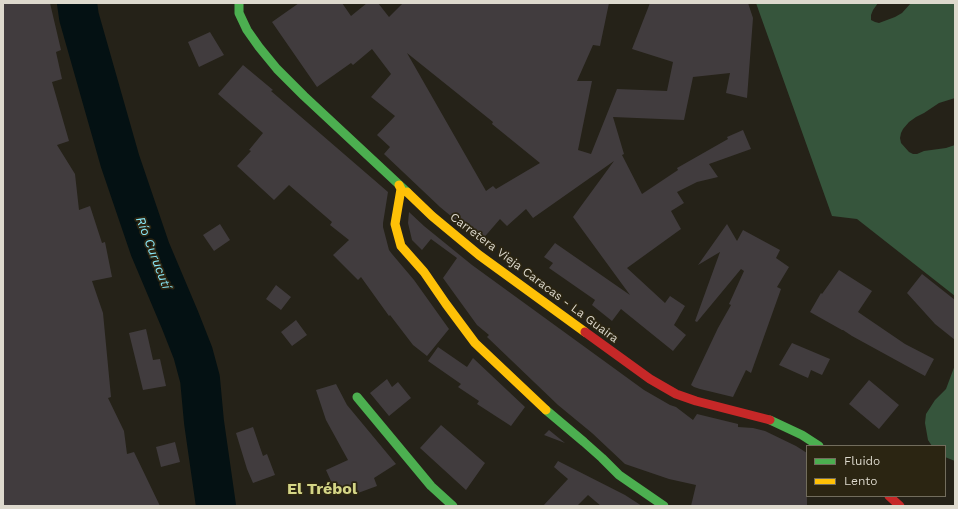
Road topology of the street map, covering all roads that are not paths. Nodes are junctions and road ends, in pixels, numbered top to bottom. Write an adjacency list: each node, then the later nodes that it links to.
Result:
1 (239, 3): 2 (main road, Carretera Vieja Caracas - La Guaira)
2 (399, 185): 4 (main road, Carretera Vieja Caracas - La Guaira); 7 (main road)
3 (357, 397): 6 (main road)
4 (817, 445)
5 (890, 497): 8 (main road)
6 (452, 506)
7 (664, 506)
8 (900, 506)

